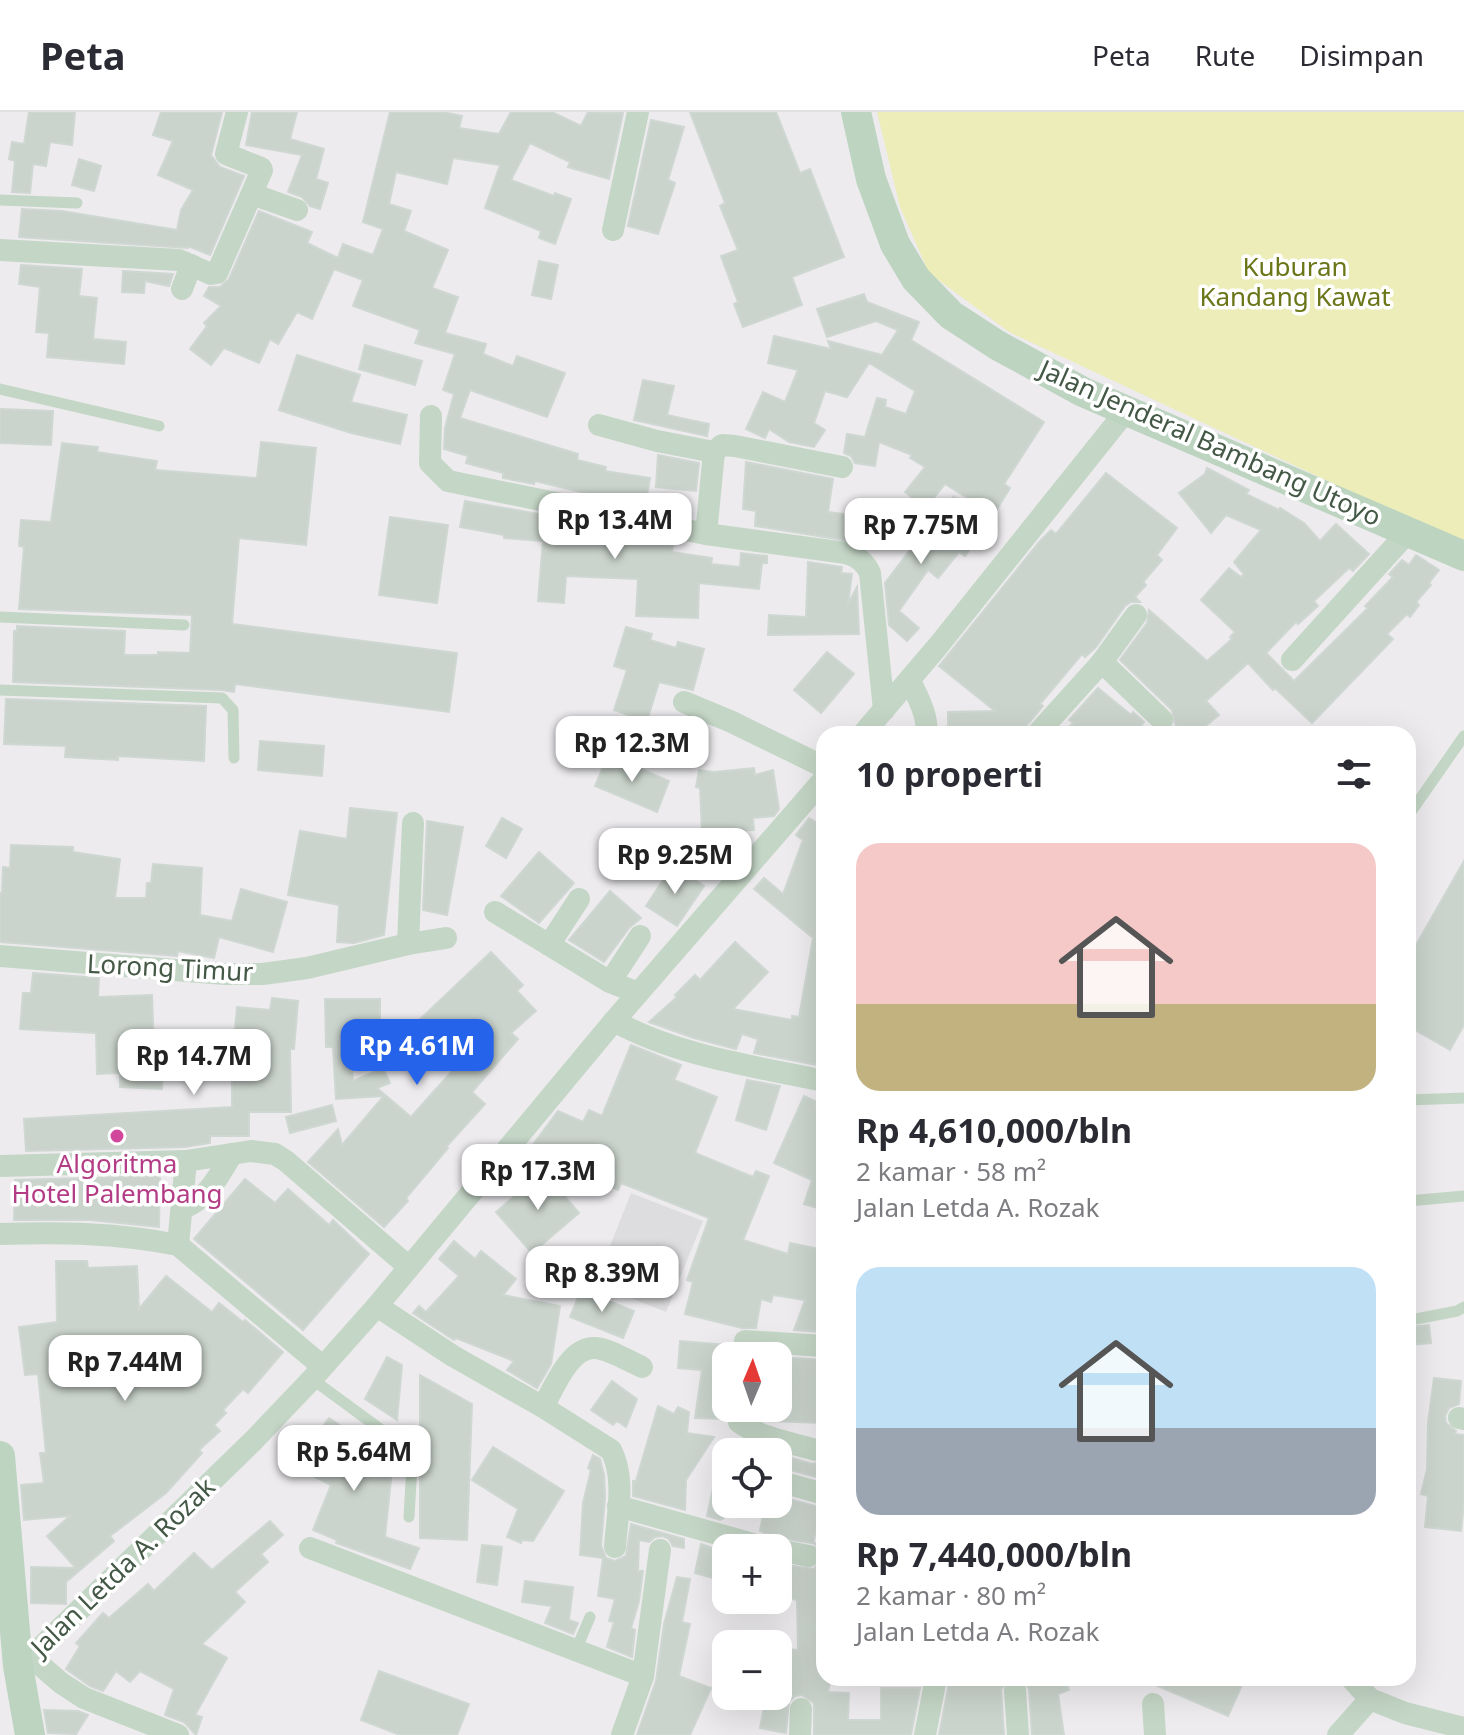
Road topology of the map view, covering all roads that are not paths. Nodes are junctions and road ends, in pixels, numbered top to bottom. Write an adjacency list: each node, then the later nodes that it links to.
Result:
1 (237, 112): 4 (street)
2 (638, 112): 8 (street)
3 (856, 112): 13 (street, Jalan Jenderal Bambang Utoyo)
4 (252, 194): 7 (street); 10 (street)
5 (0, 200): 6 (lane)
6 (77, 203)
7 (297, 210)
8 (613, 230)
9 (0, 250): 10 (street)
10 (191, 265): 11 (street)
11 (182, 289)
12 (0, 389): 16 (lane)
13 (1126, 411): 19 (street, Jalan Jenderal Bambang Utoyo); 27 (street)
14 (431, 416): 20 (street)
15 (599, 425): 17 (street)
16 (159, 426)
17 (714, 452): 18 (street); 20 (street)
18 (842, 467)
19 (1408, 532): 21 (street, Jalan Jenderal Bambang Utoyo); 25 (street)
20 (706, 534): 30 (street)
21 (1464, 556)
22 (1136, 615): 26 (street)
23 (0, 617): 24 (lane)
24 (184, 625)
25 (1292, 660)
26 (1102, 662): 31 (street); 34 (street)
27 (910, 681): 30 (street); 33 (street)
28 (0, 690): 36 (lane)
29 (684, 702): 37 (street)
30 (884, 710): 32 (street)
31 (1162, 720)
32 (870, 726)
33 (927, 726)
34 (1044, 726)
35 (1464, 736): 39 (lane)
36 (234, 758)
37 (816, 763)
38 (816, 788): 49 (street, Jalan Letda A. Rozak)
39 (1416, 805)
40 (413, 823): 45 (street)
41 (579, 899): 46 (street)
42 (495, 912): 46 (street)
43 (640, 936): 48 (street)
44 (446, 938): 45 (street, Lorong Timur)
45 (408, 944): 47 (street, Lorong Timur)
46 (549, 945): 48 (street)
47 (0, 956)
48 (610, 982): 49 (street)
49 (638, 993): 50 (street, Jalan Letda A. Rozak)
50 (614, 1021): 51 (street); 62 (street, Jalan Letda A. Rozak)
51 (816, 1079)
52 (1464, 1098): 53 (lane)
53 (1416, 1100)
54 (232, 1154): 55 (street); 59 (street); 62 (street)
55 (186, 1161): 56 (street); 59 (street)
56 (0, 1166)
57 (1464, 1196): 58 (lane)
58 (1416, 1200)
59 (183, 1208): 61 (street)
60 (0, 1234): 61 (street)
61 (178, 1245): 69 (street)
62 (409, 1267): 63 (street, Jalan Letda A. Rozak)
63 (377, 1306): 69 (street, Jalan Letda A. Rozak); 70 (street)
64 (1464, 1307): 65 (lane)
65 (1416, 1319)
66 (792, 1344): 67 (street)
67 (816, 1345)
68 (642, 1367): 70 (street)
69 (317, 1372): 78 (lane); 88 (street, Jalan Letda A. Rozak)
70 (543, 1407): 77 (street)
71 (739, 1422): 72 (street)
72 (816, 1450)
73 (0, 1456): 74 (street)
74 (0, 1466): 85 (street)
75 (792, 1485): 76 (street)
76 (816, 1492)
77 (618, 1506): 79 (street); 80 (street)
78 (409, 1517)
79 (717, 1534)
80 (615, 1547)
81 (310, 1548): 87 (street)
82 (660, 1550): 89 (street)
83 (792, 1553): 84 (street)
84 (809, 1556)
85 (5, 1574): 88 (street)
86 (590, 1617): 87 (lane)
87 (576, 1650): 89 (street)
88 (25, 1661): 97 (street); 98 (street)
89 (643, 1676): 99 (street)
90 (934, 1686): 101 (street)
91 (1358, 1686): 93 (street)
92 (1015, 1690): 102 (street)
93 (1370, 1699): 96 (street); 104 (street)
94 (1153, 1704): 103 (street)
95 (801, 1709): 100 (street)
96 (1464, 1728)
97 (30, 1735)
98 (178, 1735)
99 (622, 1735)
100 (800, 1735)
101 (925, 1735)
102 (1018, 1735)
103 (1155, 1735)
104 (1338, 1735)

